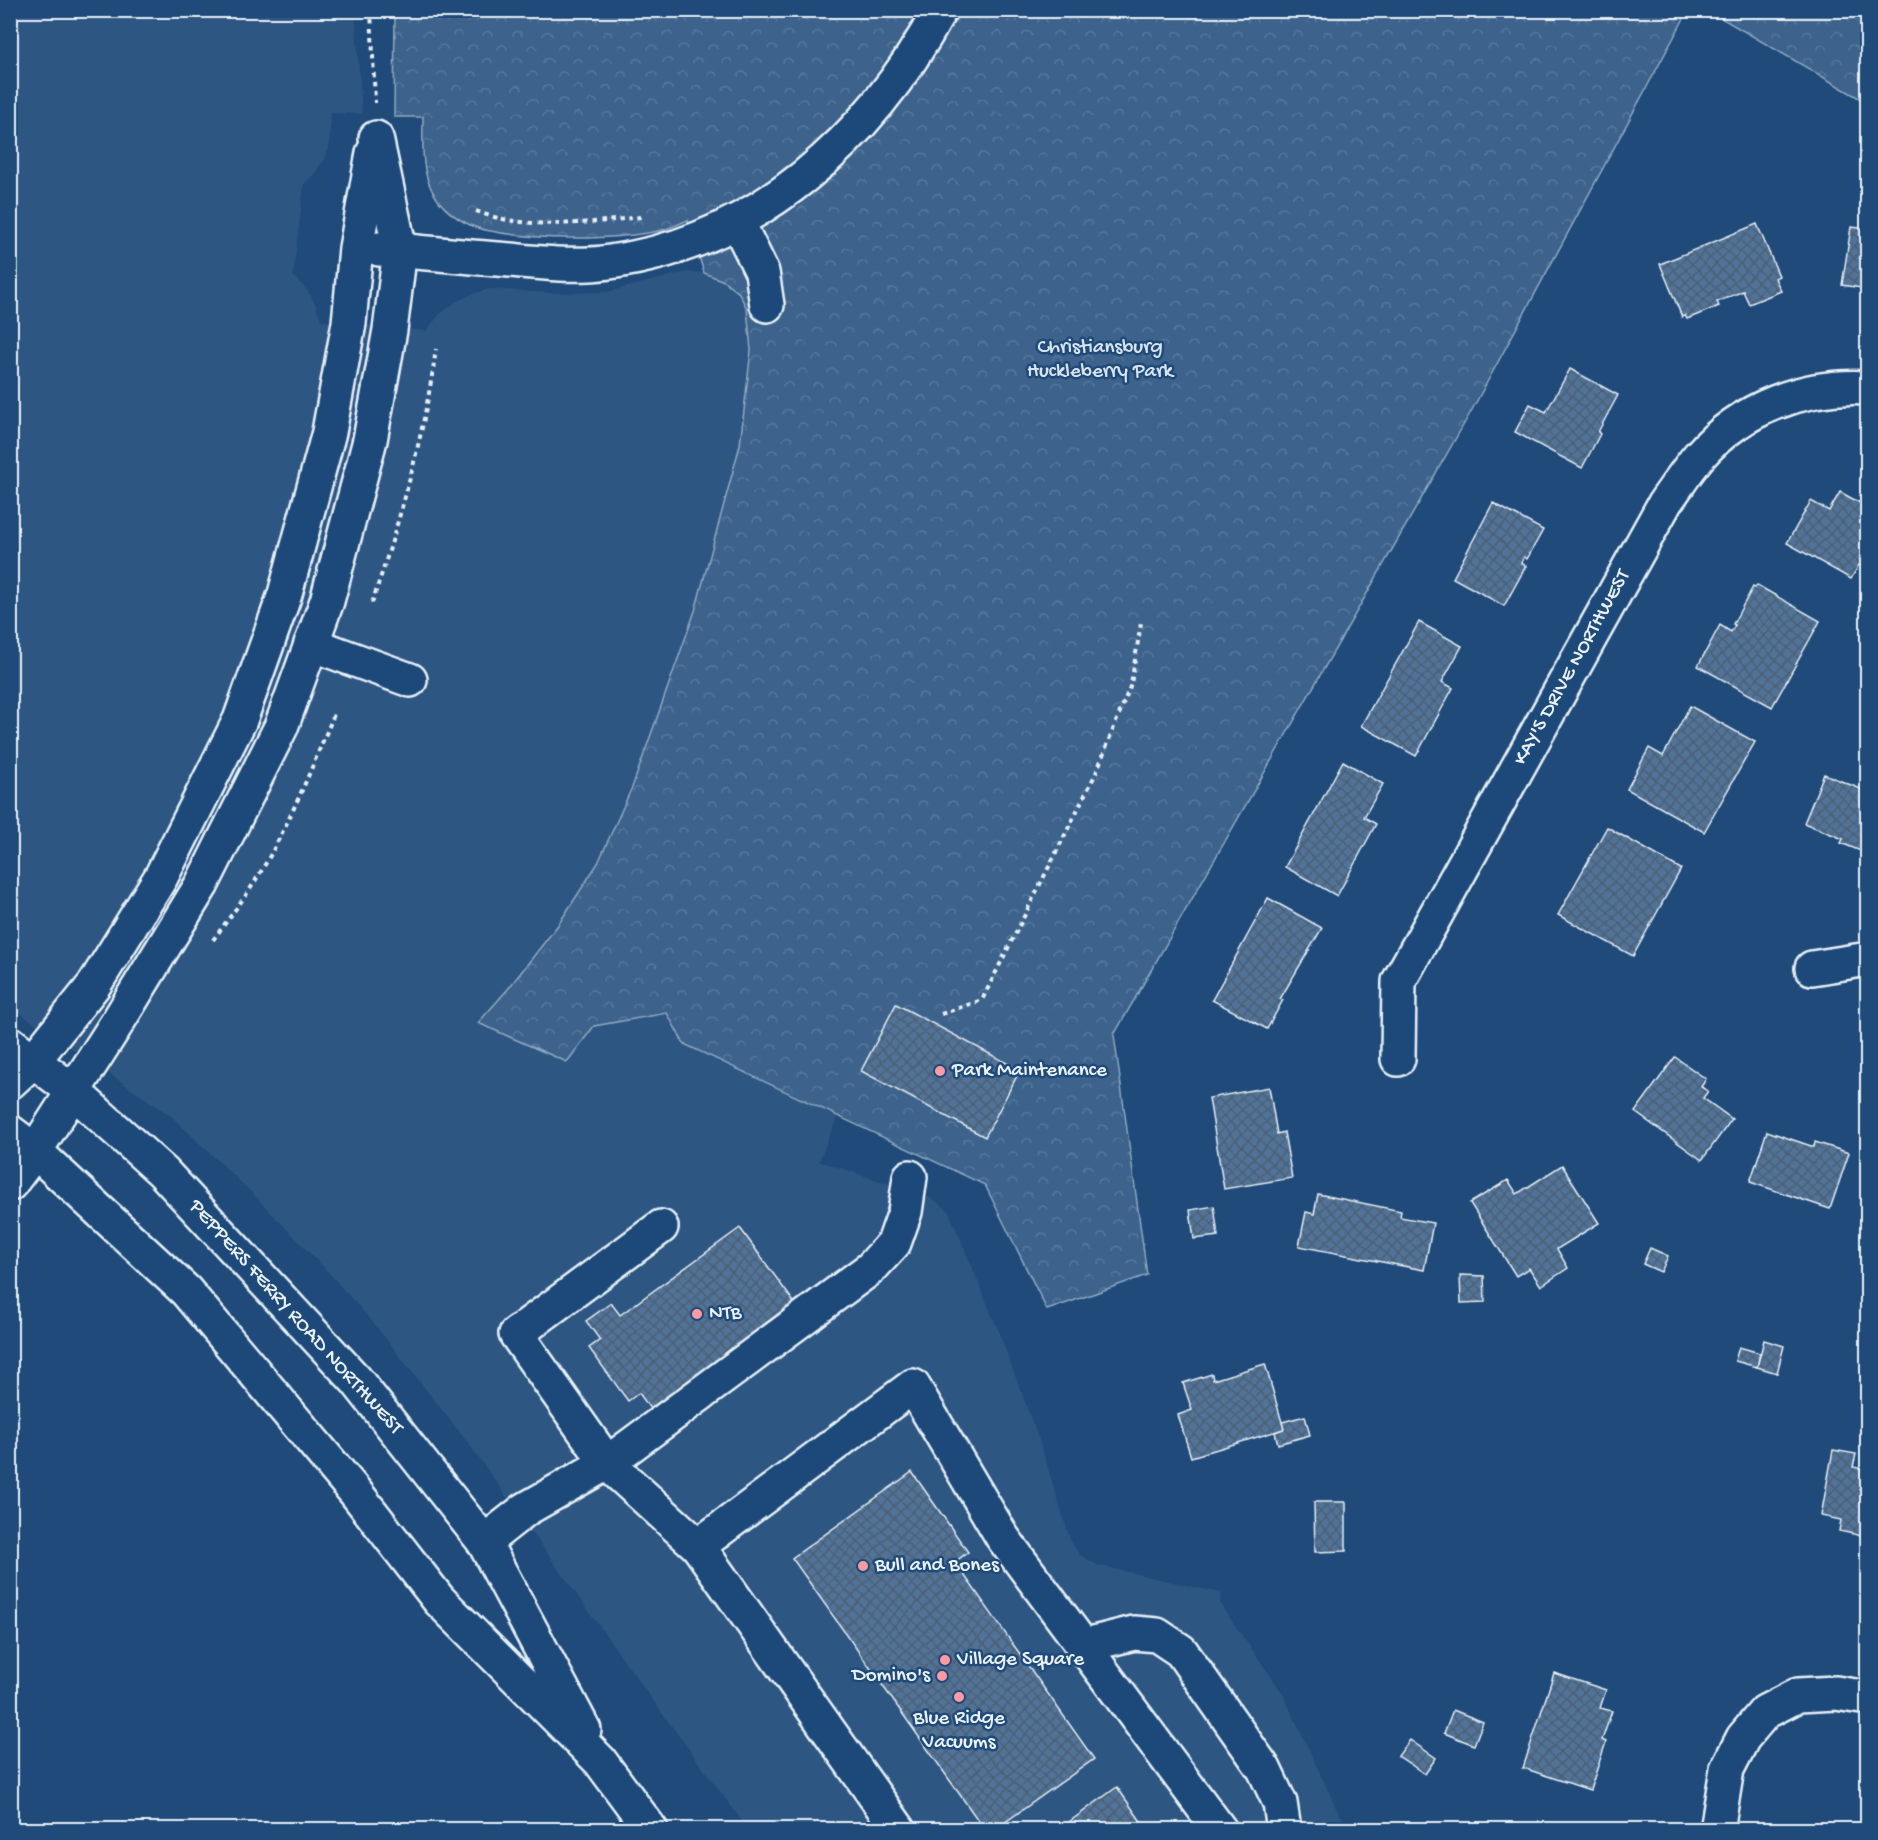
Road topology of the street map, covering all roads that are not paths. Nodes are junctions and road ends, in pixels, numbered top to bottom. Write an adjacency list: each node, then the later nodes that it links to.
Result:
1 (939, 10): 2 (street)
2 (737, 221): 4 (street); 5 (street)
3 (356, 248): 4 (street); 4 (street); 11 (street)
4 (400, 250): 7 (street)
5 (767, 305)
6 (1868, 388): 12 (street, KAY'S DRIVE NORTHWEST)
7 (311, 644): 8 (street); 14 (street)
8 (410, 681)
9 (1868, 958): 10 (street)
10 (1812, 968)
11 (22, 1051): 13 (street); 14 (street, PEPPERS FERRY ROAD NORTHWEST)
12 (1398, 1059)
13 (10, 1082)
14 (73, 1091): 15 (street); 20 (street, PEPPERS FERRY ROAD NORTHWEST)
15 (23, 1141): 17 (street); 24 (street, PEPPERS FERRY ROAD NORTHWEST)
16 (910, 1177): 19 (street)
17 (10, 1184)
18 (661, 1227): 19 (street)
19 (607, 1463): 20 (street); 21 (street)
20 (484, 1542): 24 (street, PEPPERS FERRY ROAD NORTHWEST)
21 (698, 1546): 22 (street); 26 (street)
22 (1082, 1646): 27 (street); 28 (street)
23 (1868, 1698): 29 (street)
24 (600, 1761): 25 (street, PEPPERS FERRY ROAD NORTHWEST)
25 (651, 1830)
26 (899, 1830)
27 (1220, 1830)
28 (1284, 1830)
29 (1717, 1830)

